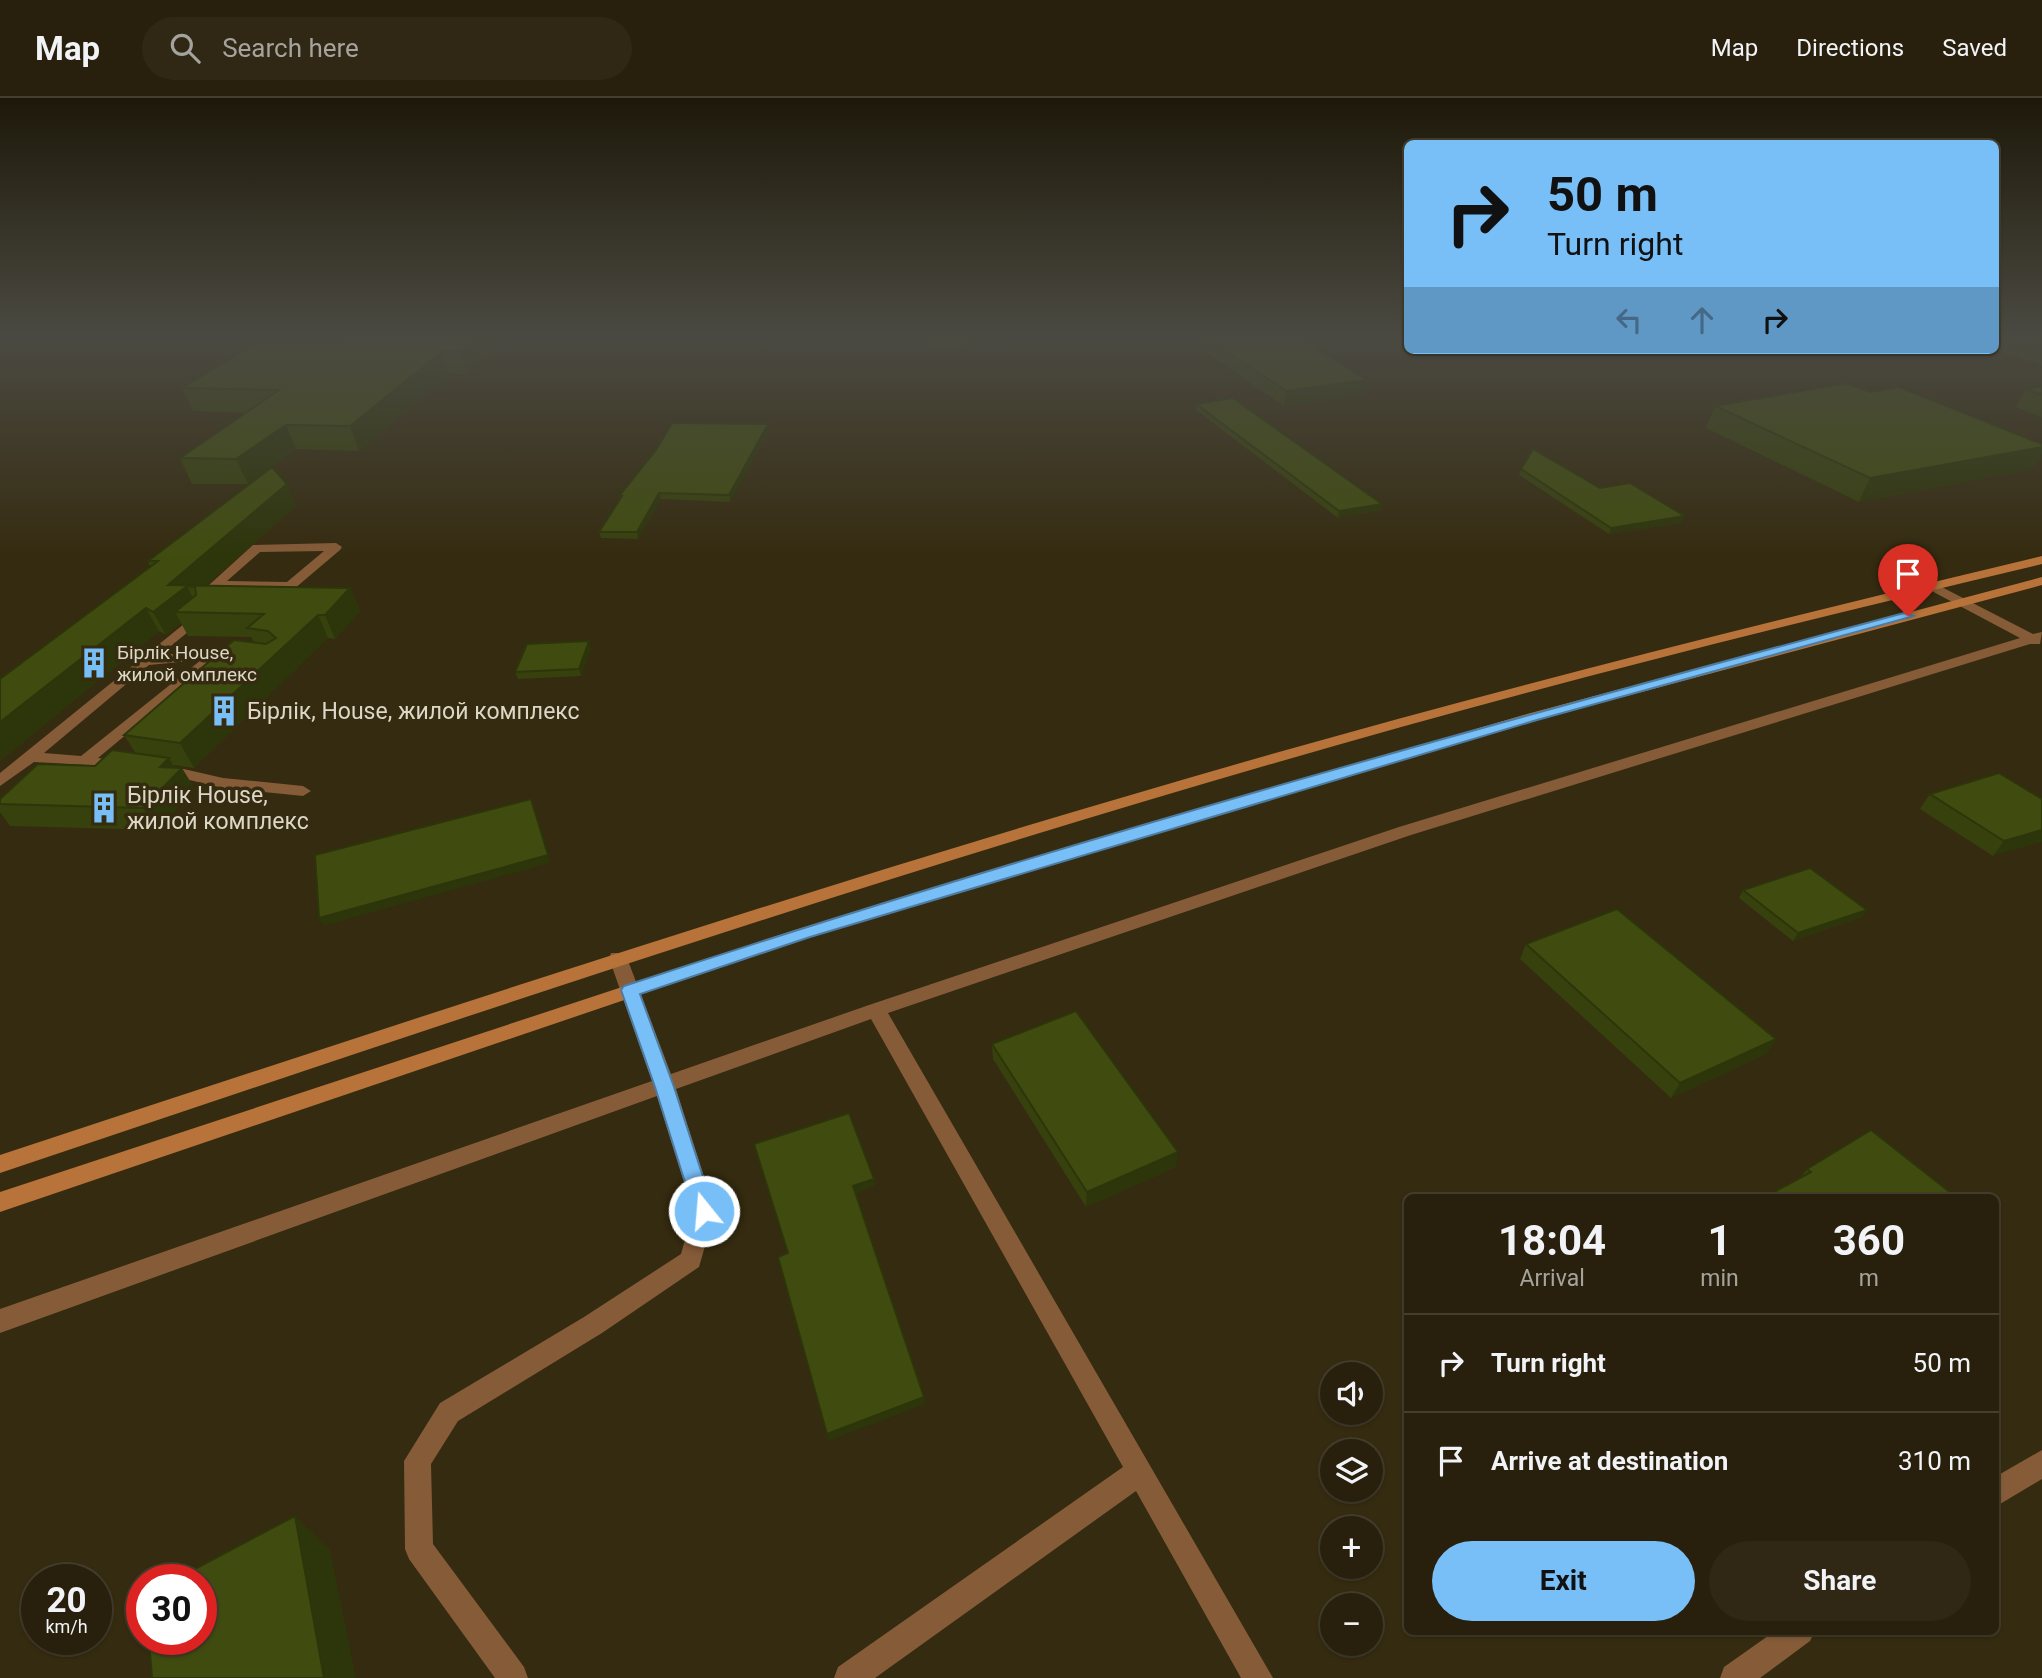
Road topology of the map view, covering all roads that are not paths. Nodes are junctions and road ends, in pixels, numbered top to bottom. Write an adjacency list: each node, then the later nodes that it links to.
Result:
1 (335, 547): 1 (street)
2 (2042, 560): 4 (main road)
3 (2042, 582): 5 (main road)
4 (1930, 585): 5 (street); 13 (main road)
5 (1962, 602): 7 (street); 14 (main road)
6 (200, 615): 8 (street)
7 (2038, 640): 15 (street)
8 (146, 661): 9 (street); 10 (street)
9 (31, 757): 10 (street); 11 (street)
10 (83, 762): 12 (street)
11 (0, 781)
12 (303, 791)
13 (618, 958): 14 (street); 17 (main road)
14 (630, 990): 16 (street); 18 (main road)
15 (876, 1010): 16 (street); 21 (street)
16 (665, 1087): 19 (street); 24 (street)
17 (0, 1164)
18 (0, 1202)
19 (0, 1321)
20 (2042, 1463): 22 (street)
21 (1139, 1472): 25 (street); 26 (street)
22 (1999, 1490)
23 (1794, 1635): 27 (street)
24 (513, 1678)
25 (849, 1678)
26 (1258, 1678)
27 (1735, 1678)

